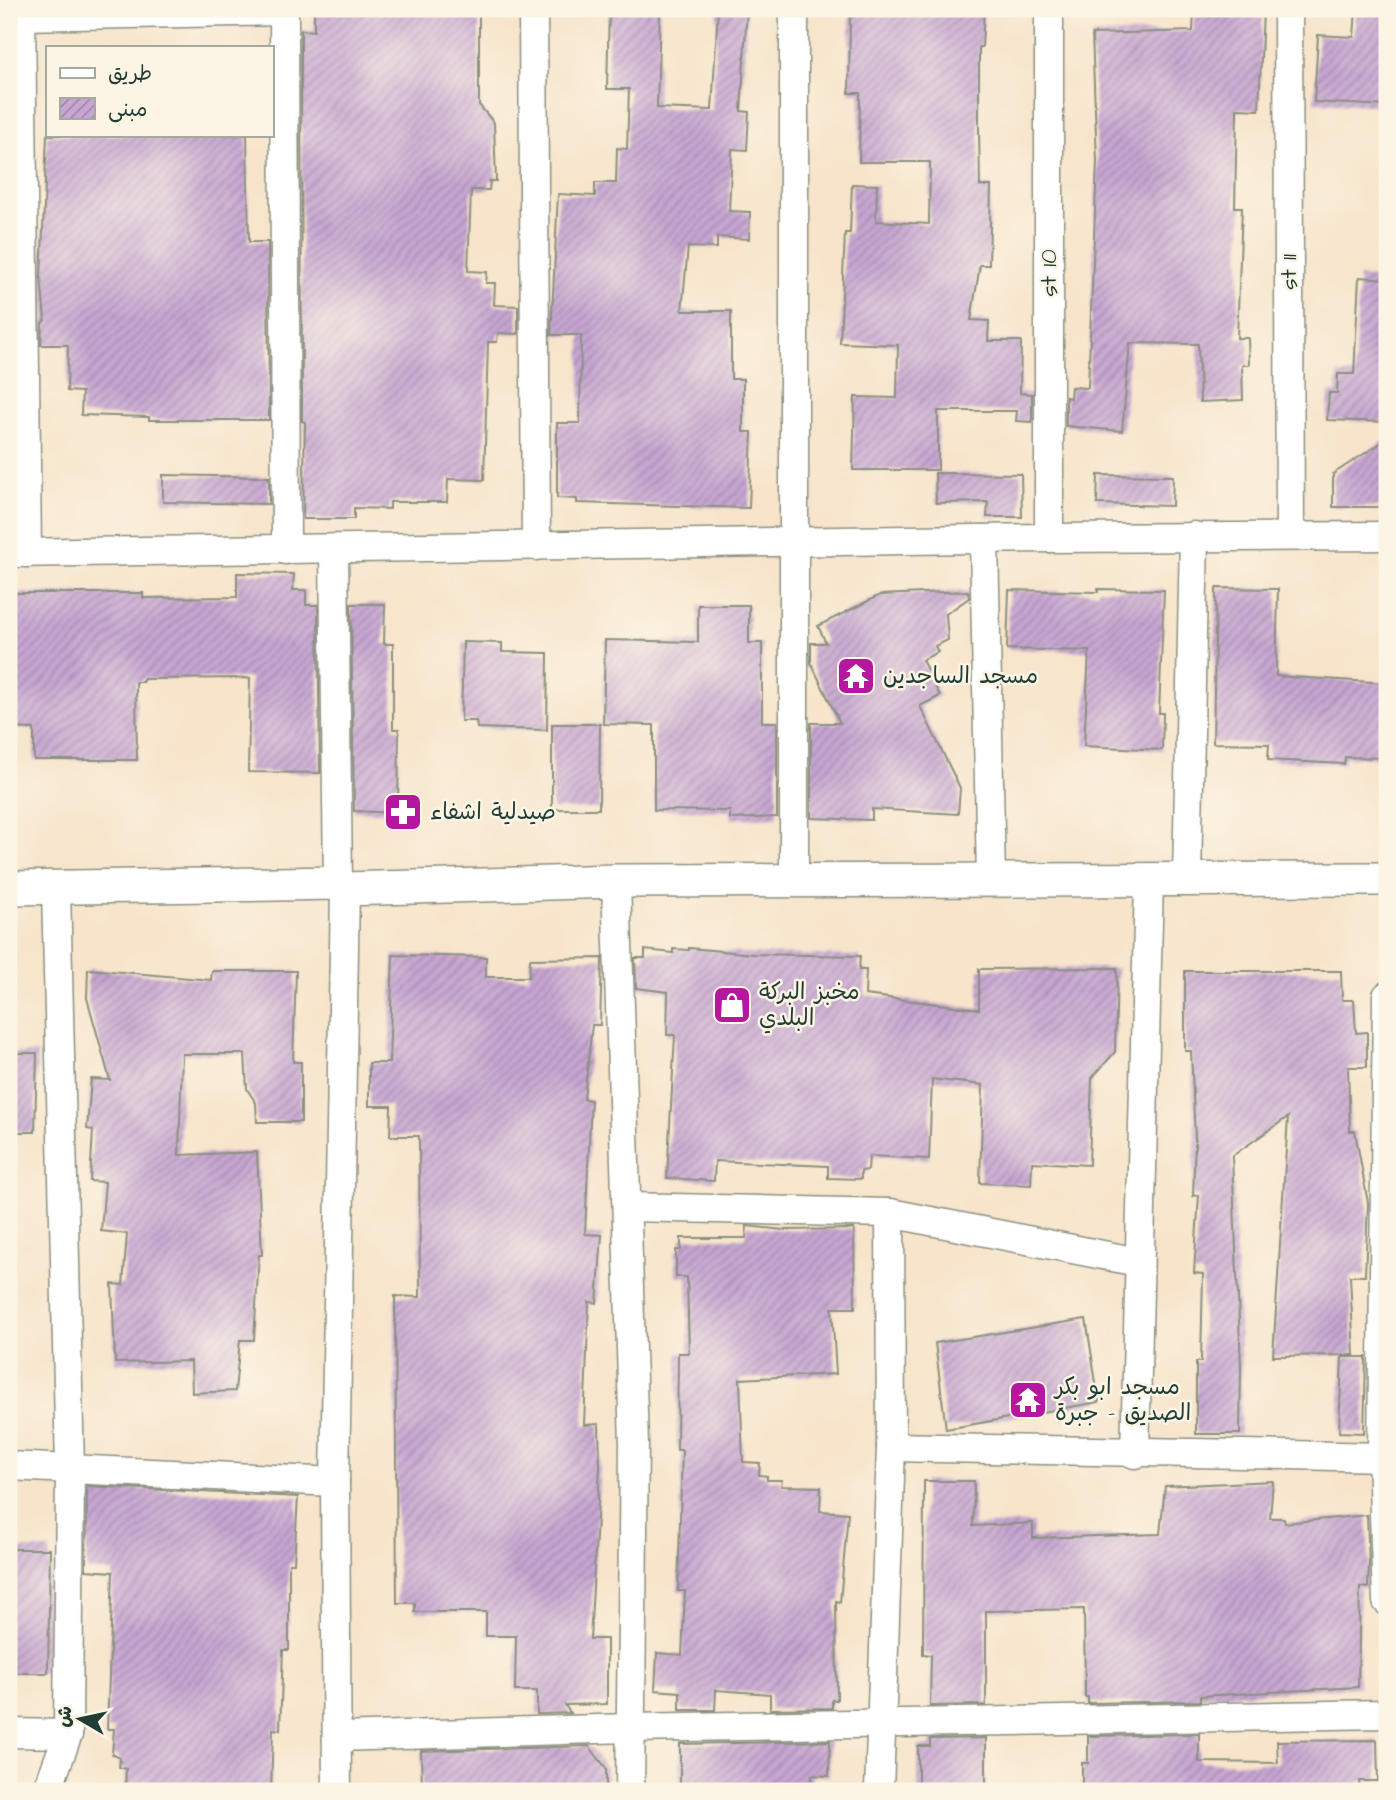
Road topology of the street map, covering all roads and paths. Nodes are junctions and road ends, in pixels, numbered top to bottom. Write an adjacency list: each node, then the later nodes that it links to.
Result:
1 (533, 9): 13 (street)
2 (794, 9): 12 (street)
3 (1049, 9): 10 (street, st 10)
4 (1288, 9): 7 (street, st 11)
5 (284, 10): 6 (street); 14 (street)
6 (21, 13): 16 (street)
7 (1290, 535): 8 (street); 9 (street)
8 (1194, 536): 10 (street); 20 (street)
9 (1387, 537)
10 (1049, 538): 11 (street)
11 (984, 539): 12 (street); 18 (street)
12 (792, 544): 13 (street); 22 (street)
13 (536, 546): 15 (street)
14 (286, 550): 15 (street); 16 (street)
15 (334, 550): 23 (street)
16 (18, 553)
17 (1387, 879): 20 (street)
18 (991, 880): 19 (street); 22 (street)
19 (1149, 880): 20 (street); 29 (street)
20 (1187, 880)
21 (616, 881): 22 (street); 23 (street); 27 (street)
22 (794, 881)
23 (342, 886): 25 (street); 35 (street)
24 (9, 888): 25 (street)
25 (56, 888): 34 (street)
26 (1387, 996): 32 (street)
27 (628, 1207): 28 (street); 39 (street)
28 (890, 1213): 29 (street); 30 (street)
29 (1138, 1262): 31 (street)
30 (891, 1447): 31 (street); 38 (street)
31 (1135, 1454): 32 (street)
32 (1385, 1457): 36 (street)
33 (9, 1466): 34 (street)
34 (70, 1468): 35 (street); 41 (street)
35 (335, 1482): 42 (street)
36 (1387, 1601)
37 (1387, 1714): 38 (street)
38 (879, 1725): 39 (street); 46 (street)
39 (630, 1728): 42 (street); 45 (street)
40 (9, 1733): 41 (street)
41 (68, 1734): 43 (street)
42 (337, 1737): 44 (street)
43 (47, 1791)
44 (337, 1791)
45 (630, 1791)
46 (879, 1791)

